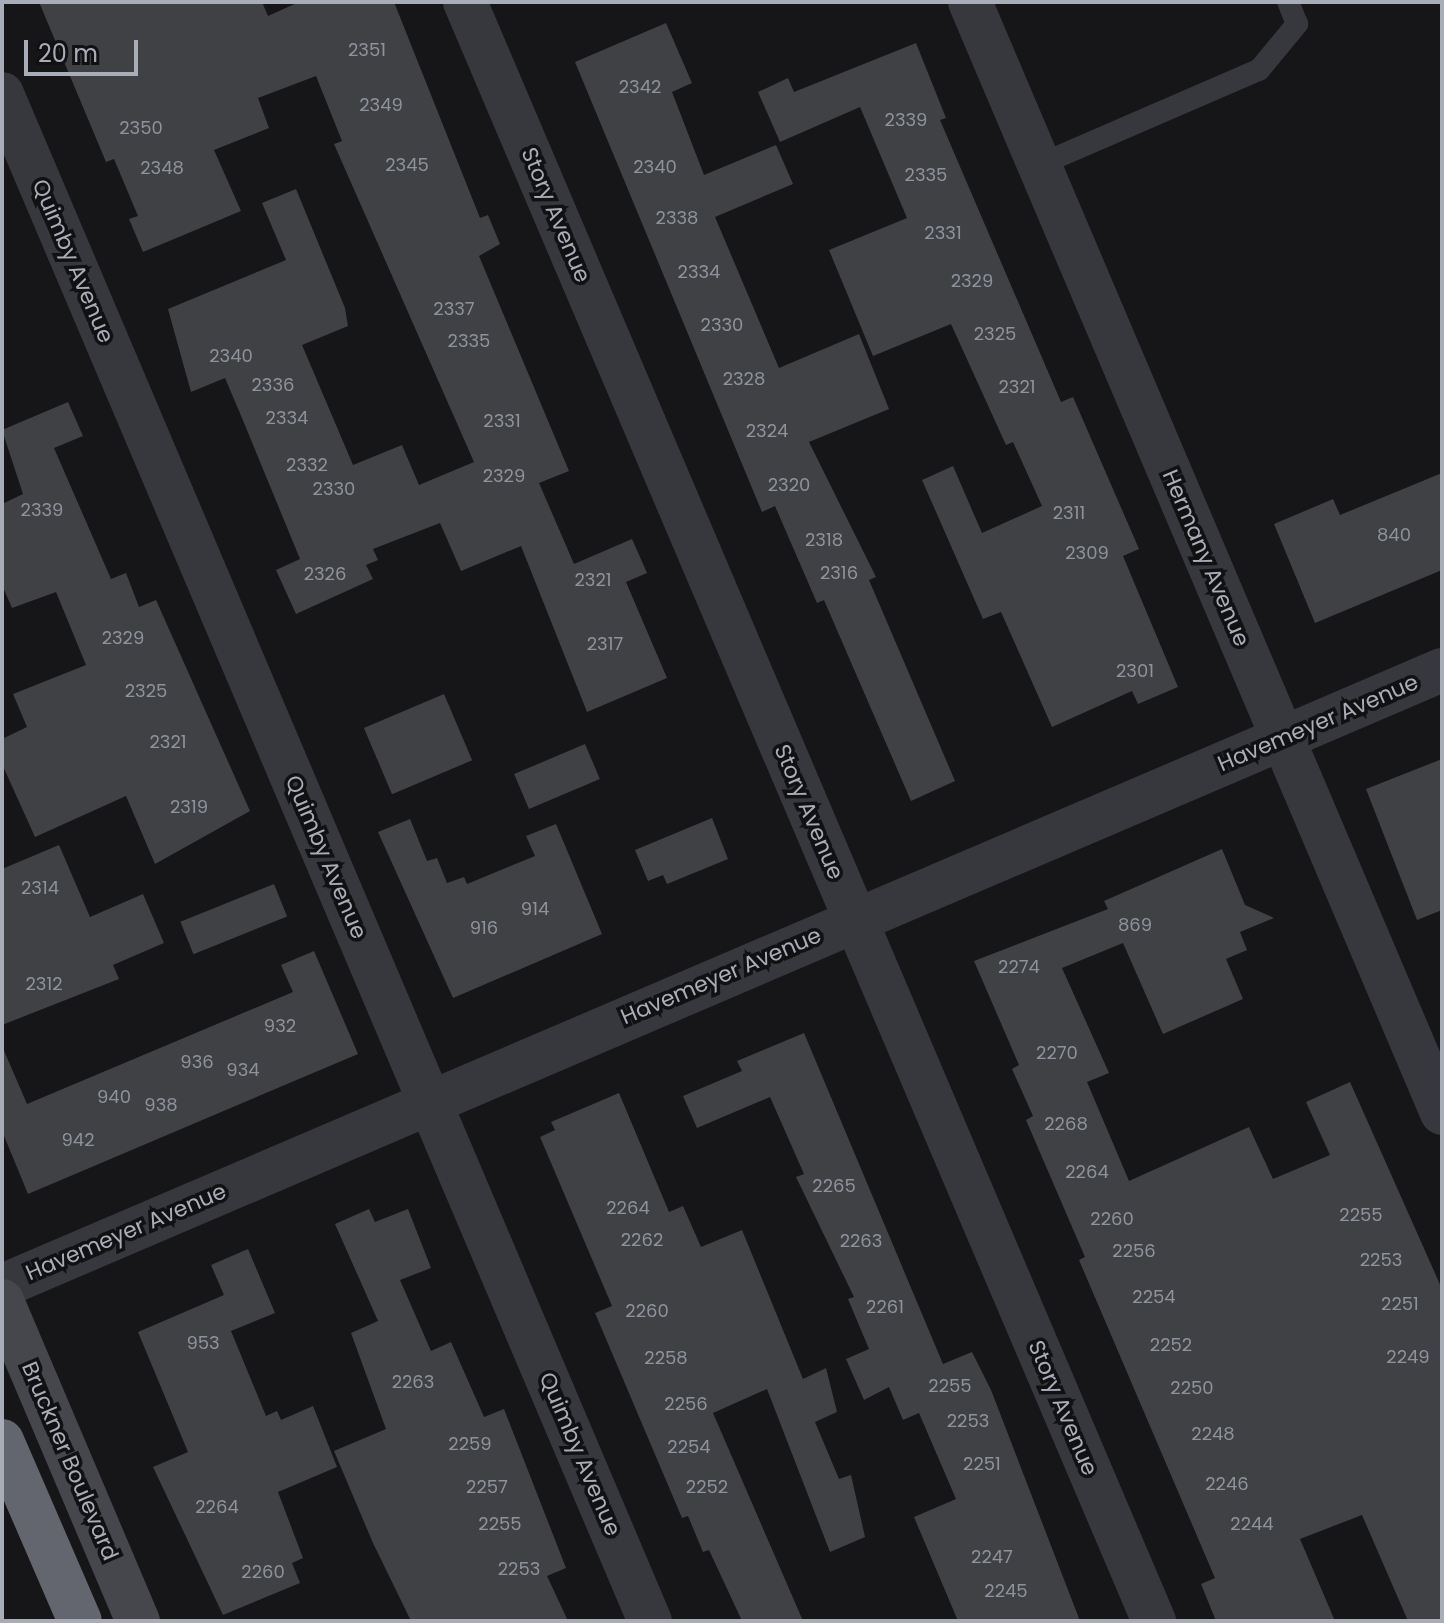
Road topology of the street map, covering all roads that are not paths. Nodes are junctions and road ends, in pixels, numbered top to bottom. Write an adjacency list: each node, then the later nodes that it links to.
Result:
1 (465, 2): 8 (street, Story Avenue)
2 (970, 2): 5 (street, Hermany Avenue)
3 (1288, 2): 5 (lane)
4 (2, 94): 9 (street, Quimby Avenue)
5 (1039, 165): 7 (street, Hermany Avenue)
6 (1442, 670): 7 (street, Havemeyer Avenue)
7 (1283, 738): 8 (street, Havemeyer Avenue); 10 (street, Hermany Avenue)
8 (855, 919): 9 (street, Havemeyer Avenue); 17 (street, Story Avenue)
9 (429, 1100): 11 (street, Havemeyer Avenue); 16 (street, Quimby Avenue)
10 (1442, 1113)
11 (2, 1286)
12 (2, 1301): 15 (main road, Bruckner Boulevard)
13 (2, 1441): 14 (highway)
14 (80, 1621)
15 (138, 1621)
16 (650, 1621)
17 (1154, 1621)

